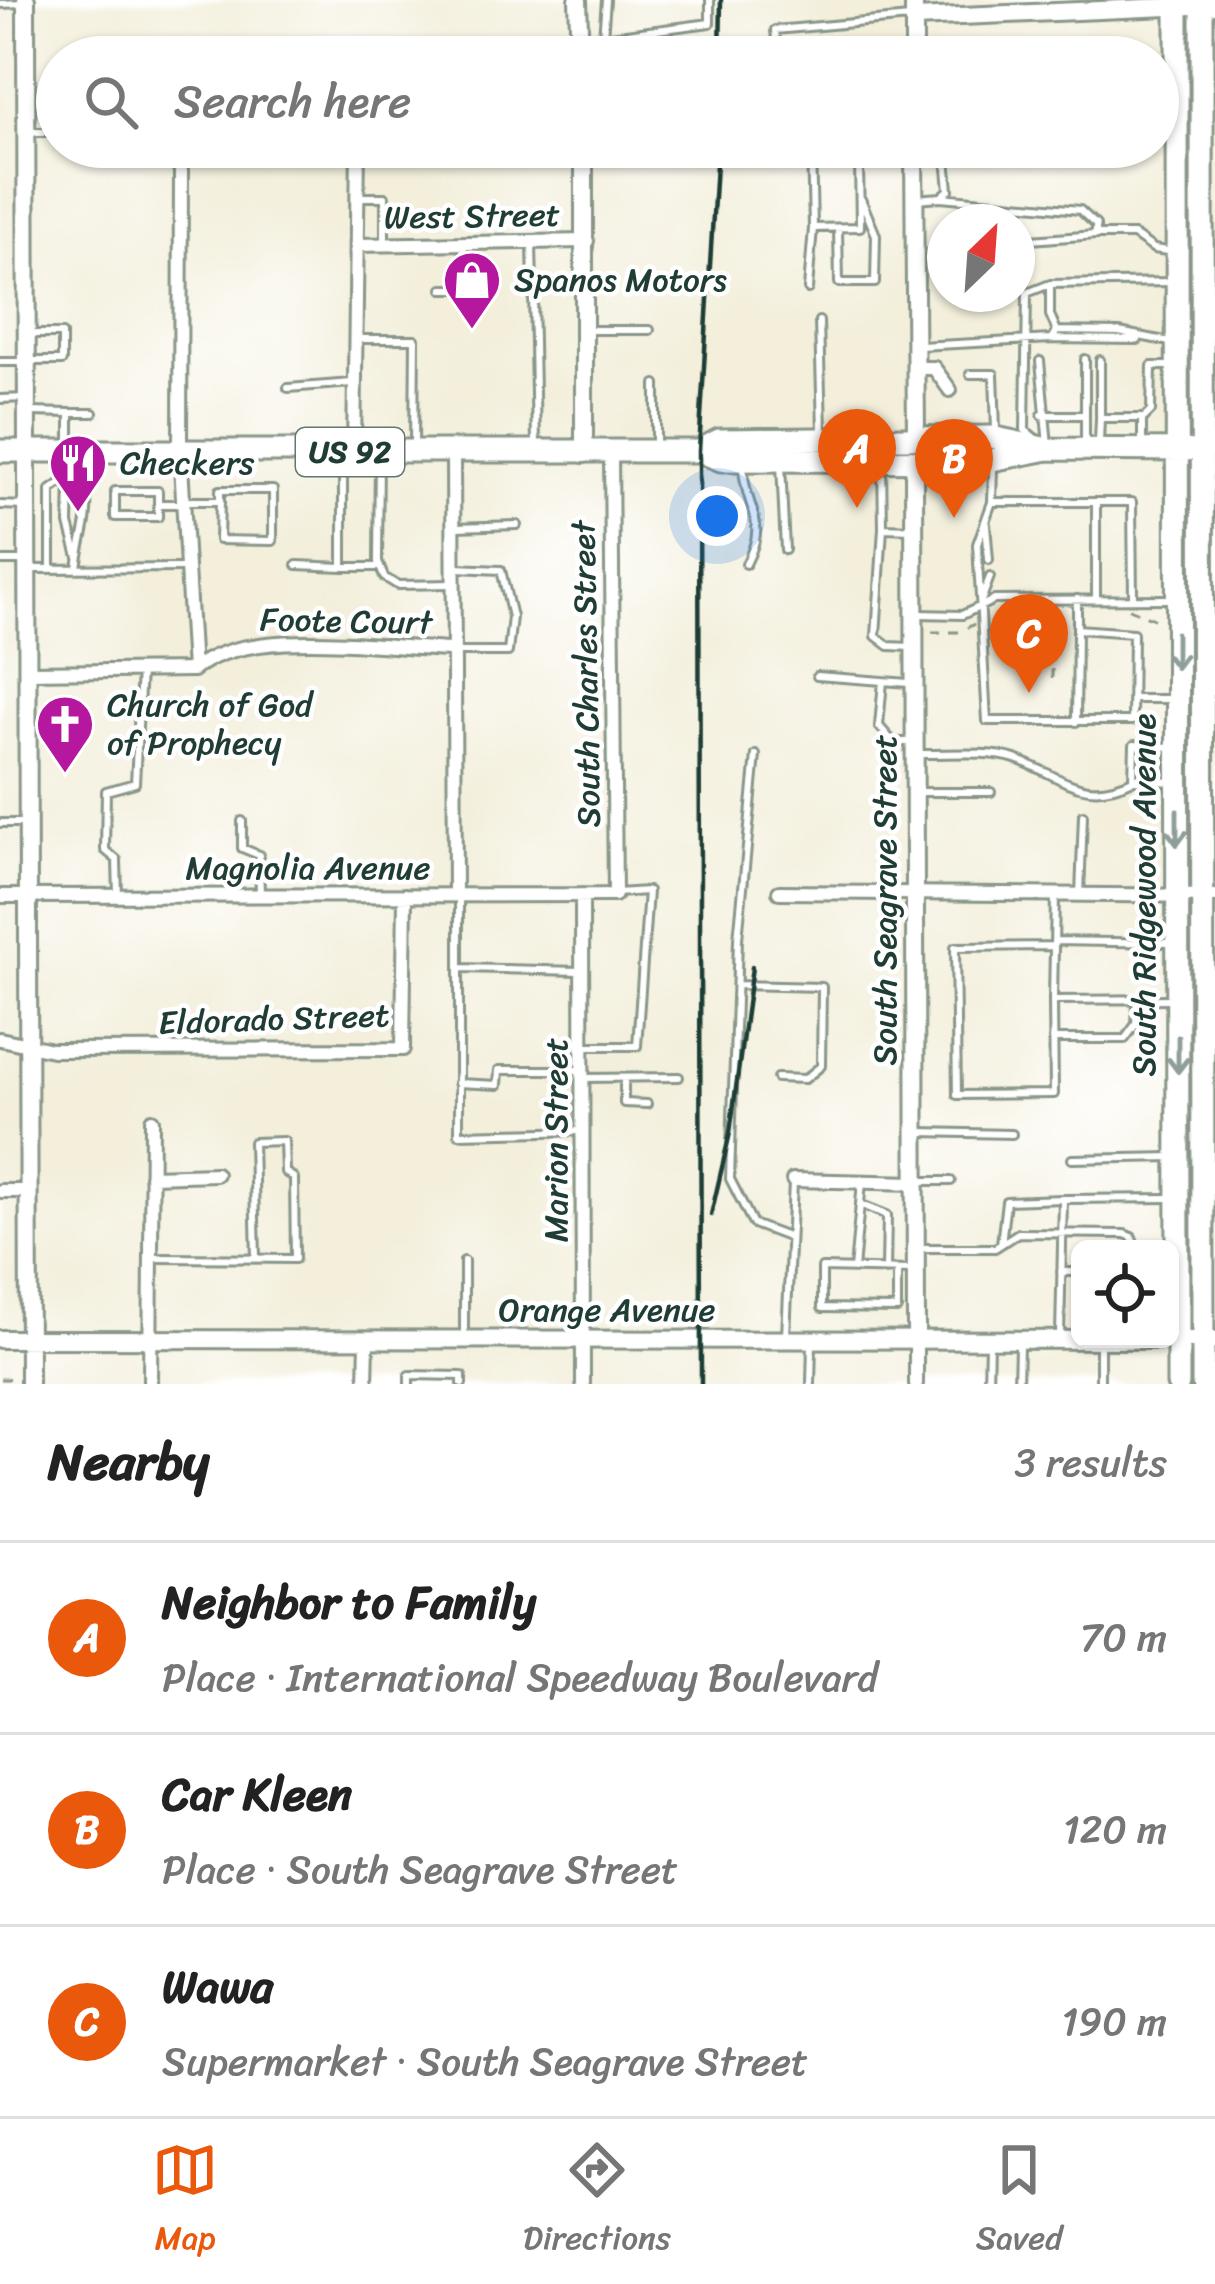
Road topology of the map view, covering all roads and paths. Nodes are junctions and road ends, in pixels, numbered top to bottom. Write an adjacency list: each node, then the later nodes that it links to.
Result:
1 (578, 0): 10 (street)
2 (606, 0): 11 (lane)
3 (710, 0): 12 (lane)
4 (32, 1): 7 (lane); 15 (street)
5 (1177, 2): 6 (street); 8 (street); 14 (main road, South Ridgewood Avenue)
6 (1206, 3): 39 (main road, South Ridgewood Avenue)
7 (0, 4)
8 (1039, 6): 9 (street)
9 (914, 9): 13 (lane)
10 (579, 36)
11 (603, 36)
12 (611, 36)
13 (776, 36)
14 (1174, 36)
15 (27, 131): 16 (lane); 47 (street)
16 (36, 131)
17 (180, 168): 79 (street)
18 (358, 168): 26 (street)
19 (585, 168): 33 (street)
20 (811, 168): 29 (lane)
21 (859, 168): 25 (lane)
22 (914, 168): 28 (street, South Seagrave Street)
23 (947, 168): 27 (lane)
24 (1170, 168): 38 (main road, South Ridgewood Avenue)
25 (859, 196): 30 (lane); 30 (lane)
26 (357, 197): 36 (street); 37 (lane)
27 (941, 197): 28 (lane); 31 (lane)
28 (915, 199): 51 (street, South Seagrave Street)
29 (813, 228): 30 (lane); 43 (lane)
30 (838, 228)
31 (1096, 235): 32 (lane); 38 (lane)
32 (1035, 240)
33 (587, 241): 34 (street, West Street); 45 (street)
34 (532, 242): 35 (street, West Street); 96 (lane)
35 (464, 243): 37 (street, West Street); 42 (lane)
36 (357, 244): 37 (street, West Street); 49 (street)
37 (385, 244)
38 (1174, 251): 40 (main road, South Ridgewood Avenue)
39 (1210, 252): 53 (main road, South Ridgewood Avenue)
40 (1174, 282): 41 (lane); 52 (main road, South Ridgewood Avenue)
41 (1050, 284): 48 (lane); 50 (lane)
42 (443, 289)
43 (808, 289)
44 (819, 321): 77 (lane)
45 (586, 330): 46 (lane); 97 (street)
46 (650, 330)
47 (28, 334): 56 (street); 56 (lane)
48 (1054, 335): 50 (lane); 52 (lane)
49 (356, 339): 62 (street); 93 (lane)
50 (1026, 341): 51 (lane); 82 (lane)
51 (915, 346): 59 (street, South Seagrave Street)
52 (1167, 349): 68 (main road, South Ridgewood Avenue); 70 (lane)
53 (1210, 351): 61 (main road, South Ridgewood Avenue)
54 (1085, 359): 74 (lane)
55 (1100, 360): 75 (lane)
56 (28, 361): 58 (lane); 67 (street)
57 (1040, 361): 73 (lane)
58 (0, 362)
59 (915, 368): 65 (street); 81 (street, South Seagrave Street)
60 (970, 374): 78 (lane)
61 (1210, 375): 69 (main road, South Ridgewood Avenue)
62 (355, 383): 64 (lane); 90 (street)
63 (656, 385): 92 (lane)
64 (288, 388)
65 (950, 390)
66 (0, 399): 67 (lane)
67 (28, 405): 71 (lane); 84 (street)
68 (1175, 405): 70 (lane); 86 (main road, South Ridgewood Avenue)
69 (1210, 405): 87 (main road, South Ridgewood Avenue)
70 (1151, 406): 76 (lane)
71 (70, 413): 72 (lane); 80 (lane)
72 (93, 413)
73 (1042, 415): 74 (lane); 82 (lane)
74 (1085, 415): 83 (lane)
75 (1100, 418): 76 (lane); 83 (lane)
76 (1142, 418): 85 (lane)
77 (823, 438): 81 (main road, US 92); 89 (main road, US 92)
78 (1000, 446): 81 (main road, US 92); 82 (main road, US 92); 104 (lane)
79 (180, 447): 80 (main road, US 92); 90 (main road, US 92); 103 (street)
80 (74, 449): 84 (main road, US 92); 101 (lane)
81 (915, 449): 99 (main road); 100 (main road, US 92); 113 (street, South Seagrave Street)
82 (1048, 449): 83 (main road, US 92)
83 (1092, 449): 85 (main road, US 92)
84 (28, 450): 88 (main road, US 92); 108 (street)
85 (1142, 450): 86 (main road, US 92)
86 (1175, 450): 87 (main road, US 92); 131 (main road, South Ridgewood Avenue)
87 (1210, 450): 119 (main road, South Ridgewood Avenue)
88 (0, 451)
89 (699, 451): 92 (main road, US 92); 99 (main road, US 92)
90 (349, 452): 91 (main road, US 92); 122 (lane)
91 (379, 452): 93 (main road, US 92); 123 (lane)
92 (656, 452): 95 (main road, US 92)
93 (414, 453): 94 (main road, US 92)
94 (453, 453): 96 (main road, US 92); 111 (street)
95 (611, 453): 97 (main road, US 92); 170 (street, South Charles Street)
96 (536, 454): 97 (main road, US 92)
97 (584, 454)
98 (781, 459): 99 (main road, US 92); 100 (main road, US 92); 114 (lane)
99 (747, 460): 118 (lane)
100 (882, 460): 112 (lane)
101 (74, 476): 115 (lane); 115 (lane); 126 (lane)
102 (220, 501): 102 (lane); 103 (lane)
103 (183, 502): 106 (lane); 124 (street)
104 (992, 502): 105 (lane); 109 (lane)
105 (1096, 502): 130 (lane); 134 (lane)
106 (158, 504): 106 (lane)
107 (0, 506): 108 (lane)
108 (29, 506): 120 (street)
109 (986, 520): 116 (lane); 135 (lane)
110 (517, 525): 111 (lane)
111 (453, 527): 125 (street)
112 (883, 528): 113 (lane); 143 (lane)
113 (914, 529): 138 (street, South Seagrave Street)
114 (784, 550)
115 (78, 557): 127 (lane)
116 (989, 560)
117 (0, 561): 120 (lane)
118 (746, 564)
119 (1210, 564): 132 (main road, South Ridgewood Avenue)
120 (29, 566): 126 (lane); 147 (street)
121 (297, 566): 122 (lane)
122 (343, 567): 123 (lane)
123 (379, 567): 129 (lane)
124 (187, 568): 127 (lane); 146 (street)
125 (452, 568): 129 (street); 144 (lane)
126 (51, 569): 127 (lane)
127 (77, 569)
128 (990, 577): 135 (lane)
129 (452, 584): 144 (street)
130 (1133, 598): 131 (lane); 134 (lane)
131 (1176, 598): 154 (main road, South Ridgewood Avenue, one-way to 154)
132 (1210, 598): 152 (main road, South Ridgewood Avenue)
133 (1077, 599): 134 (lane); 135 (lane); 141 (lane)
134 (1096, 599)
135 (981, 604): 138 (lane); 139 (lane)
136 (1036, 608): 149 (path)
137 (1111, 608): 140 (path)
138 (914, 614): 143 (street, South Seagrave Street)
139 (982, 620): 142 (path); 155 (lane)
140 (1160, 620)
141 (1077, 629): 153 (lane); 155 (lane)
142 (926, 632)
143 (914, 647): 151 (street, South Seagrave Street)
144 (452, 651): 146 (street, Foote Court); 179 (street)
145 (141, 670): 146 (street, Foote Court); 147 (street, Foote Court); 176 (lane)
146 (193, 670)
147 (29, 672): 167 (street)
148 (817, 676): 150 (lane)
149 (1052, 678)
150 (883, 681): 151 (lane); 156 (lane)
151 (915, 684): 156 (street, South Seagrave Street)
152 (1209, 695): 159 (main road, South Ridgewood Avenue)
153 (1135, 699): 154 (lane); 155 (lane)
154 (1177, 699): 157 (main road, South Ridgewood Avenue)
155 (1076, 723)
156 (914, 748): 160 (lane); 162 (street, South Seagrave Street)
157 (1177, 748): 160 (lane); 161 (main road, South Ridgewood Avenue)
158 (756, 754): 187 (lane)
159 (1209, 777): 181 (main road, South Ridgewood Avenue)
160 (1133, 780): 161 (lane)
161 (1177, 782): 180 (main road, South Ridgewood Avenue, one-way to 180)
162 (914, 792): 163 (lane); 169 (street, South Seagrave Street)
163 (991, 792)
164 (1083, 815): 173 (lane)
165 (242, 821): 177 (lane)
166 (0, 823): 167 (lane)
167 (26, 823): 175 (street)
168 (779, 892): 169 (street)
169 (915, 893): 172 (street); 206 (street, South Seagrave Street)
170 (615, 894): 171 (street, Magnolia Avenue); 195 (lane)
171 (582, 895): 179 (street, Magnolia Avenue); 186 (street, Marion Street)
172 (1055, 895): 173 (street); 183 (lane)
173 (1080, 895): 180 (street)
174 (0, 896): 175 (street, Magnolia Avenue)
175 (24, 896): 176 (street, Magnolia Avenue); 194 (street)
176 (118, 896): 177 (street, Magnolia Avenue)
177 (260, 896): 178 (street, Magnolia Avenue)
178 (406, 896): 179 (street, Magnolia Avenue); 194 (street, Eldorado Street)
179 (457, 896): 185 (lane)
180 (1178, 896): 181 (street); 182 (main road, South Ridgewood Avenue)
181 (1209, 896): 184 (main road, South Ridgewood Avenue)
182 (1178, 943): 183 (lane); 189 (main road, South Ridgewood Avenue)
183 (1054, 944): 190 (lane); 193 (lane)
184 (1209, 961): 188 (main road, South Ridgewood Avenue)
185 (460, 968): 186 (lane); 202 (lane)
186 (580, 971): 195 (street, Marion Street)
187 (738, 985): 201 (lane); 224 (lane)
188 (1209, 990): 196 (main road, South Ridgewood Avenue)
189 (1178, 999): 191 (lane); 209 (main road, South Ridgewood Avenue, one-way to 209)
190 (1053, 1000): 191 (lane); 193 (lane)
191 (1136, 1000): 193 (lane)
192 (0, 1039): 194 (street, Eldorado Street)
193 (1053, 1040)
194 (25, 1044): 217 (street)
195 (583, 1046): 197 (street, Marion Street)
196 (1209, 1046): 198 (main road, South Ridgewood Avenue)
197 (583, 1074): 200 (lane); 202 (lane); 205 (street, Marion Street)
198 (1209, 1074): 208 (main road, South Ridgewood Avenue)
199 (679, 1077): 200 (lane)
200 (624, 1078): 203 (lane)
201 (777, 1078)
202 (458, 1083): 205 (lane)
203 (647, 1104)
204 (152, 1120): 212 (street)
205 (583, 1131): 241 (street, Marion Street)
206 (915, 1132): 207 (lane); 216 (street, South Seagrave Street)
207 (1012, 1134)
208 (1209, 1150): 222 (main road, South Ridgewood Avenue)
209 (1178, 1157): 210 (lane); 219 (main road, South Ridgewood Avenue)
210 (1072, 1159)
211 (216, 1174): 212 (street)
212 (152, 1176): 229 (street)
213 (793, 1180): 215 (street); 224 (lane)
214 (950, 1180): 216 (lane)
215 (862, 1182): 216 (street); 221 (lane)
216 (916, 1182): 228 (street, South Seagrave Street)
217 (26, 1191): 218 (street); 238 (street)
218 (0, 1192)
219 (1178, 1198): 220 (lane); 226 (main road, South Ridgewood Avenue)
220 (1063, 1199): 223 (lane); 227 (lane)
221 (862, 1204): 232 (lane); 233 (lane)
222 (1209, 1229): 250 (main road, South Ridgewood Avenue)
223 (1063, 1232): 225 (lane); 227 (lane); 235 (lane)
224 (790, 1238): 242 (lane)
225 (1133, 1240)
226 (1178, 1240)
227 (1001, 1244): 228 (lane)
228 (916, 1248): 234 (street, South Seagrave Street)
229 (151, 1258): 230 (lane); 251 (street)
230 (256, 1258): 230 (lane)
231 (464, 1261): 240 (lane)
232 (854, 1269): 233 (lane); 234 (lane)
233 (886, 1270): 234 (lane)
234 (906, 1270): 244 (street, South Seagrave Street)
235 (1061, 1272): 236 (lane); 247 (lane)
236 (1071, 1272)
237 (0, 1339): 238 (street, Orange Avenue)
238 (30, 1339): 251 (street, Orange Avenue); 255 (street)
239 (367, 1340): 240 (street, Orange Avenue); 251 (street, Orange Avenue); 257 (street)
240 (464, 1340): 241 (street, Orange Avenue)
241 (584, 1340): 242 (street, Orange Avenue); 260 (street, Marion Street)
242 (785, 1340): 243 (street, Orange Avenue)
243 (812, 1340): 244 (street, Orange Avenue); 261 (lane)
244 (916, 1340): 245 (street, Orange Avenue); 262 (street)
245 (989, 1340): 246 (street, Orange Avenue); 263 (lane)
246 (1019, 1340): 247 (street, Orange Avenue); 264 (lane)
247 (1060, 1340): 248 (street, Orange Avenue)
248 (1071, 1340)
249 (1179, 1340): 250 (street, Orange Avenue)
250 (1209, 1340): 267 (main road, South Ridgewood Avenue)
251 (150, 1341): 256 (street)
252 (1100, 1348): 265 (lane)
253 (1179, 1348): 266 (main road, South Ridgewood Avenue)
254 (0, 1379): 255 (path)
255 (21, 1381)
256 (150, 1384)
257 (366, 1384)
258 (409, 1384): 259 (lane)
259 (462, 1384)
260 (583, 1384)
261 (811, 1384)
262 (916, 1384)
263 (988, 1384)
264 (1018, 1384)
265 (1100, 1384)
266 (1178, 1384)
267 (1203, 1384)

